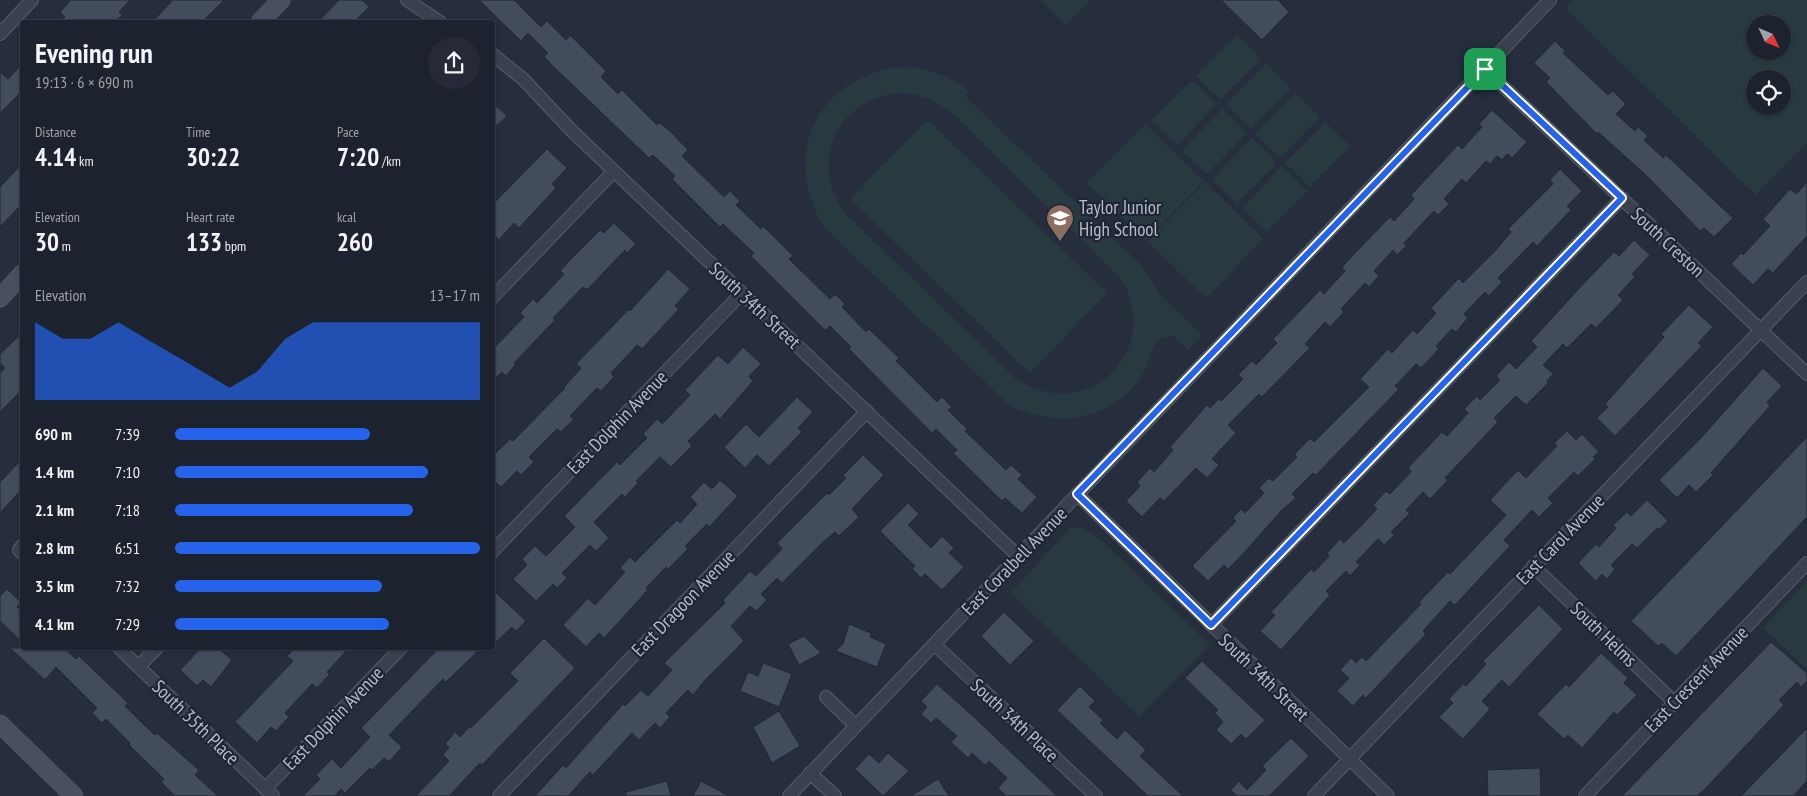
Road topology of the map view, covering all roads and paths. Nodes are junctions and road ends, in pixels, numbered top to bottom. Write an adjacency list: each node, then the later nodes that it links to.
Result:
1 (32, 0): 7 (street)
2 (281, 0): 5 (main road)
3 (407, 0): 6 (street)
4 (1550, 0): 9 (street, East Coralbell Avenue)
5 (262, 20)
6 (437, 20)
7 (0, 34)
8 (495, 56): 10 (street, South 34th Street)
9 (1485, 69): 11 (street, South Creston); 20 (street, East Coralbell Avenue)
10 (614, 171): 14 (street, South 34th Street); 15 (street)
11 (1622, 198): 17 (street, South Creston); 25 (street)
12 (20, 276): 16 (main road)
13 (1807, 282): 17 (street, East Carol Avenue)
14 (742, 293): 19 (street, South 34th Street); 21 (street, East Dolphin Avenue)
15 (495, 295)
16 (0, 298)
17 (1761, 330): 18 (street, South Creston); 24 (street, East Carol Avenue)
18 (1807, 374)
19 (867, 411): 22 (street, South 34th Street); 39 (street, East Dragoon Avenue)
20 (1077, 494): 22 (street, East Coralbell Avenue); 25 (street, South 34th Street)
21 (495, 549)
22 (1018, 556): 26 (street, East Coralbell Avenue)
23 (1807, 563): 32 (street, East Crescent Avenue)
24 (1534, 566): 32 (street, South Helms); 35 (street, East Carol Avenue)
25 (1211, 625): 35 (street, South 34th Street)
26 (934, 644): 34 (street, East Coralbell Avenue); 42 (street, South 34th Place)
27 (121, 650): 30 (street, South 35th Place)
28 (155, 650): 30 (street)
29 (399, 650): 37 (street, East Dolphin Avenue)
30 (139, 666): 37 (street, South 35th Place)
31 (826, 697): 34 (street)
32 (1674, 702): 45 (street, East Crescent Avenue)
33 (0, 724): 38 (main road)
34 (856, 726): 36 (street, East Coralbell Avenue)
35 (1349, 759): 43 (street, East Carol Avenue); 44 (street, South 34th Street)
36 (810, 773): 40 (street, East Coralbell Avenue); 41 (street)
37 (269, 792)
38 (74, 796)
39 (500, 796)
40 (789, 796)
41 (835, 796)
42 (1096, 796)
43 (1314, 796)
44 (1388, 796)
45 (1585, 796)

